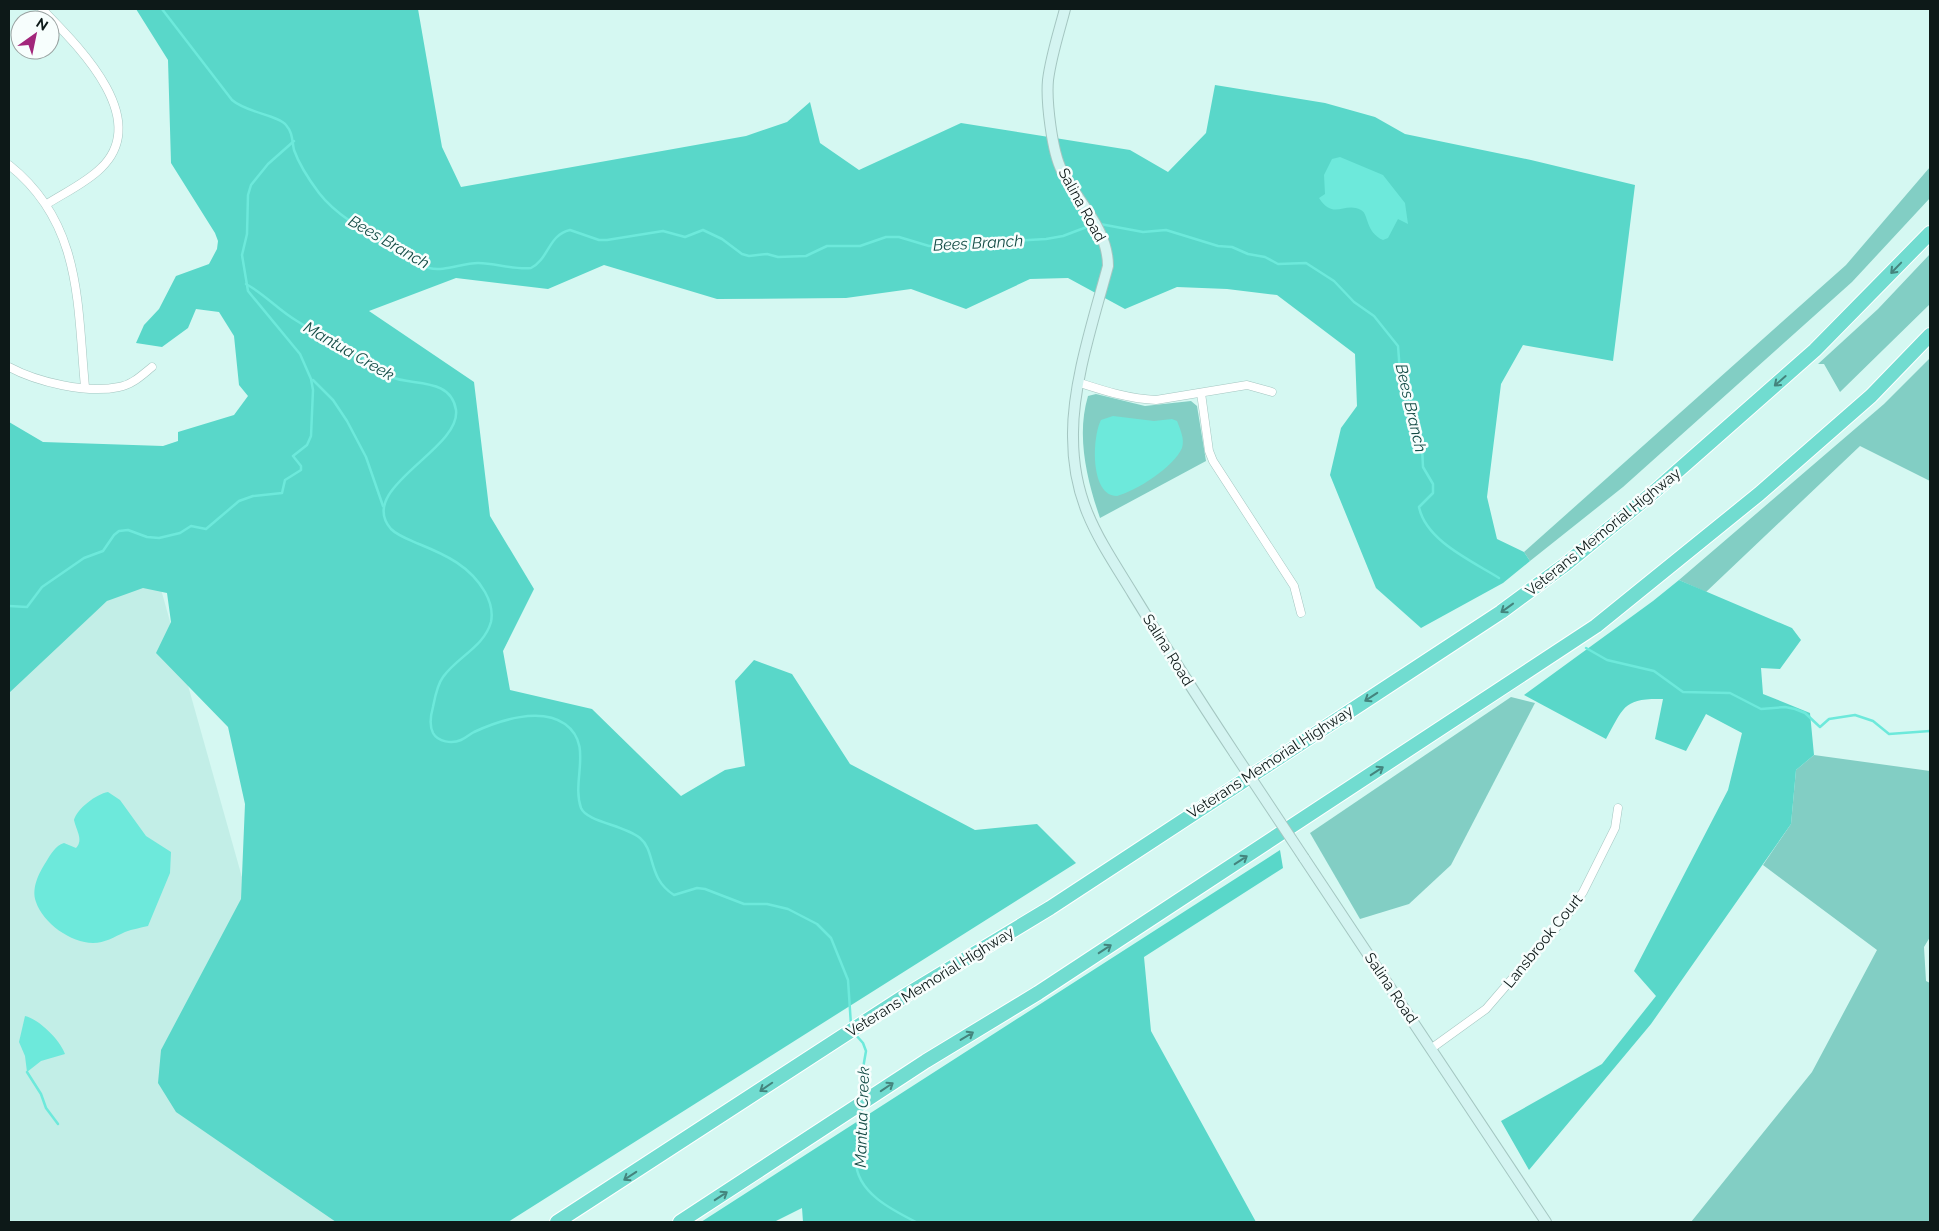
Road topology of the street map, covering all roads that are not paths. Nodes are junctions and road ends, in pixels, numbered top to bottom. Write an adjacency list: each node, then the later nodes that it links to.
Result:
1 (42, 9): 4 (street)
2 (1065, 9): 9 (street, Salina Road)
3 (9, 165): 4 (street)
4 (46, 204): 10 (street)
5 (1930, 233): 16 (highway, Veterans Memorial Highway, one-way to 16)
6 (1930, 335): 17 (highway, one-way to 6)
7 (9, 367): 10 (street)
8 (152, 367): 10 (street)
9 (1080, 383): 12 (street); 15 (street, Salina Road, bridge)
10 (85, 387)
11 (1272, 392): 12 (street)
12 (1200, 393): 13 (street)
13 (1301, 613)
14 (1618, 808): 15 (street, Lansbrook Court)
15 (1432, 1048): 18 (street, Salina Road)
16 (557, 1222)
17 (680, 1222)
18 (1546, 1222)

